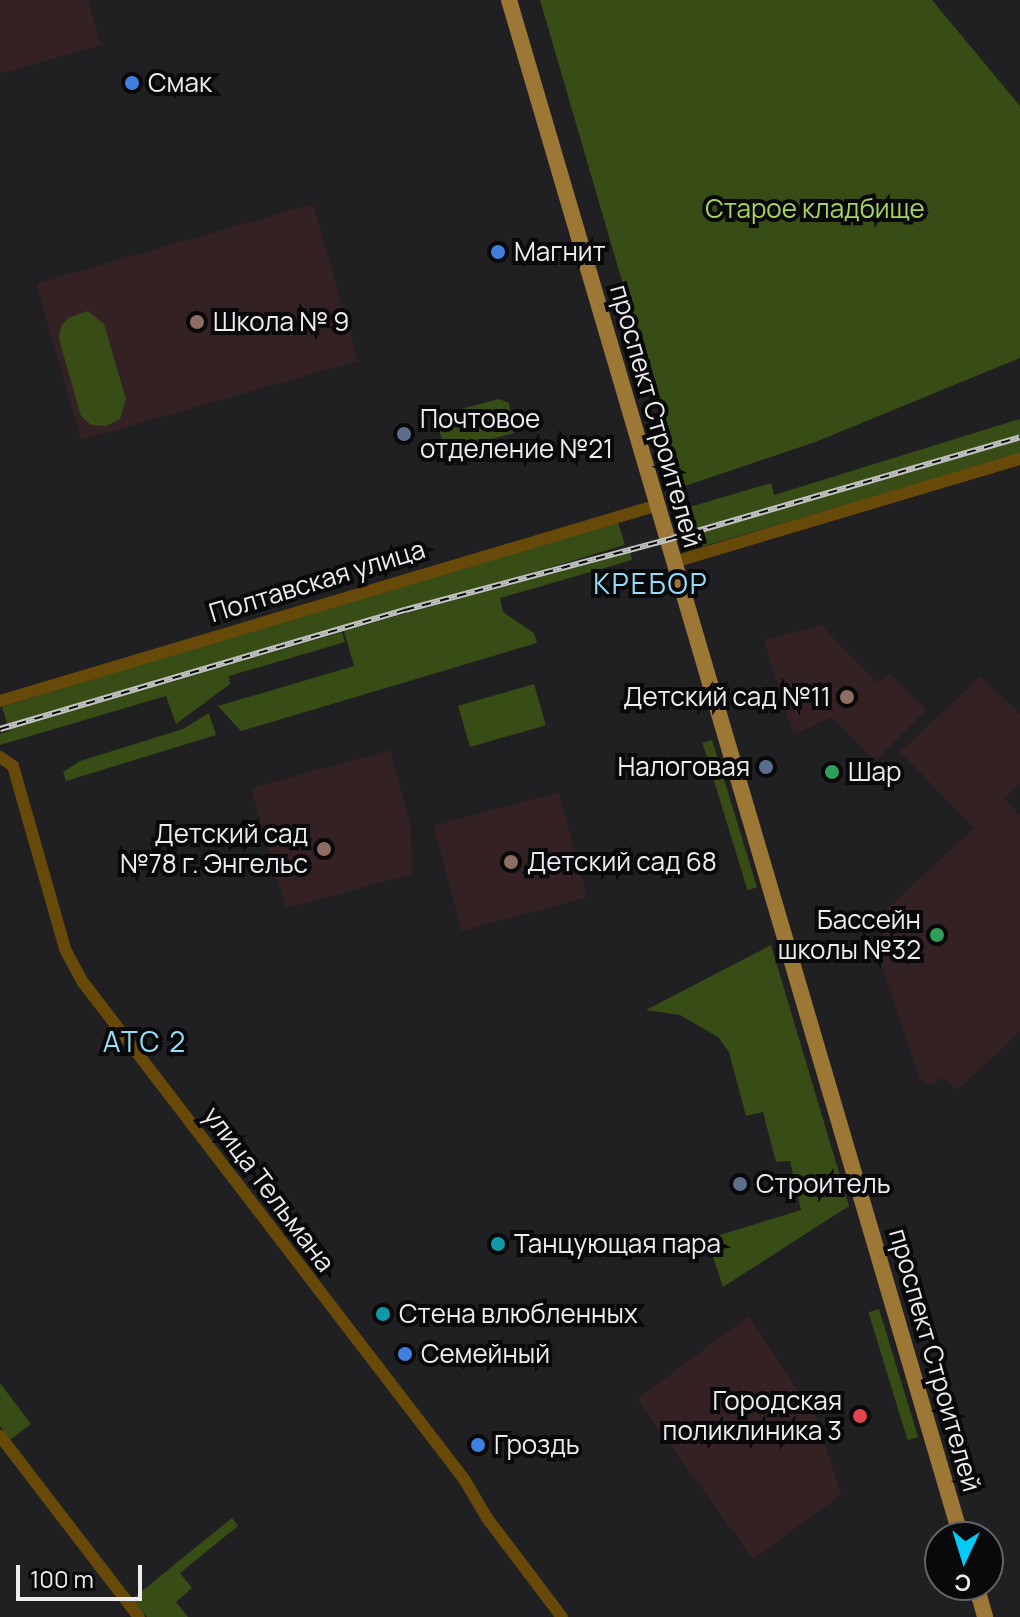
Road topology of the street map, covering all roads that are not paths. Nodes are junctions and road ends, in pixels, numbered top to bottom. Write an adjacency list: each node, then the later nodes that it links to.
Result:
1 (505, 3): 3 (main road, проспект Строителей); 4 (main road, проспект Строителей)
2 (1020, 459): 4 (street)
3 (648, 508): 4 (main road, проспект Строителей); 5 (street, Полтавская улица)
4 (670, 564): 8 (main road, проспект Строителей); 9 (main road, проспект Строителей)
5 (0, 701)
6 (2, 757): 11 (street, улица Тельмана)
7 (0, 1436): 10 (street)
8 (946, 1521)
9 (956, 1521)
10 (139, 1617)
11 (562, 1617)

